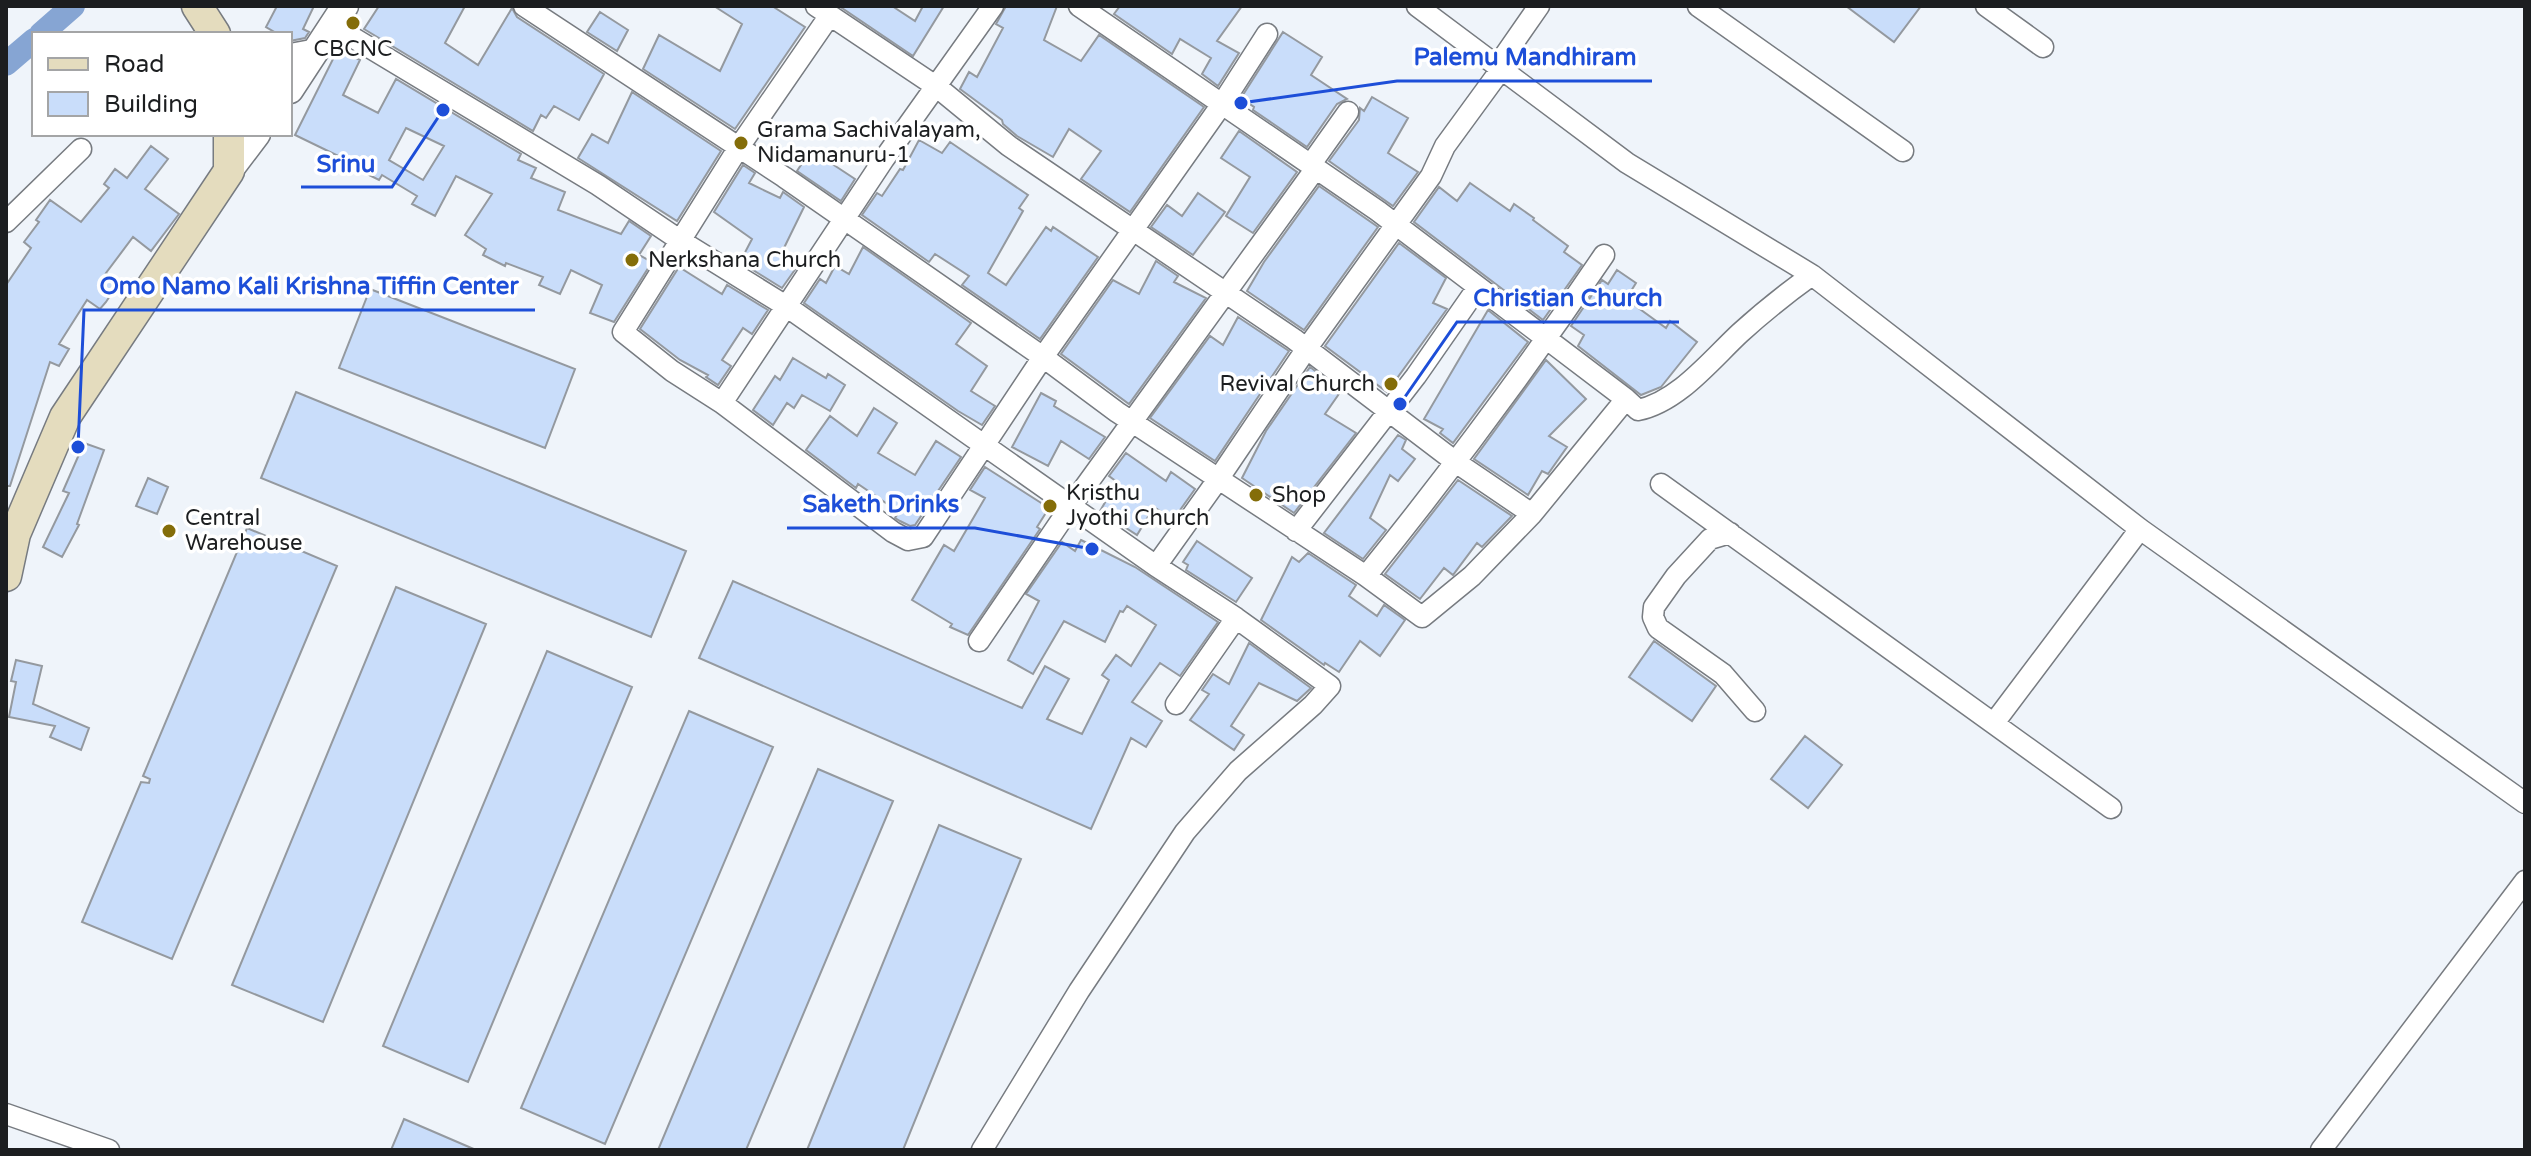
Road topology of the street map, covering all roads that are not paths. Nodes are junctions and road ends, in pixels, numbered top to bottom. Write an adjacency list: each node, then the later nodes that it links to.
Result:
1 (524, 6): 21 (street)
2 (993, 6): 16 (street)
3 (1079, 6): 17 (street)
4 (1417, 6): 14 (street)
5 (1539, 6): 14 (street)
6 (1698, 6): 23 (street)
7 (1986, 6): 11 (street)
8 (823, 11): 16 (street); 21 (street)
9 (338, 16): 12 (street); 30 (street)
10 (1267, 34): 17 (street)
11 (2043, 47)
12 (317, 49): 13 (street); 15 (street)
13 (292, 54)
14 (1500, 67): 28 (street); 32 (street)
15 (292, 87)
16 (937, 87): 26 (street); 29 (street)
17 (1222, 104): 24 (street); 29 (street)
18 (1348, 112): 24 (street)
19 (229, 136): 25 (main road)
20 (255, 136): 25 (street)
21 (739, 147): 26 (street); 30 (street)
22 (81, 149): 27 (street)
23 (1903, 151)
24 (1314, 166): 28 (street); 34 (street)
25 (229, 171): 53 (main road)
26 (844, 221): 35 (street); 38 (street)
27 (6, 222)
28 (1395, 223): 33 (street); 37 (street)
29 (1133, 229): 34 (street); 38 (street)
30 (681, 241): 35 (street); 40 (street)
31 (1604, 255): 36 (street)
32 (1812, 275): 39 (street); 49 (street)
33 (1478, 287): 36 (street); 41 (street)
34 (1225, 292): 37 (street); 42 (street)
35 (786, 306): 40 (street); 43 (street)
36 (1547, 339): 39 (street); 44 (street)
37 (1307, 348): 41 (street); 45 (street)
38 (1043, 357): 42 (street); 43 (street)
39 (1626, 399): 48 (street)
40 (722, 403): 43 (street)
41 (1389, 411): 44 (street); 50 (street)
42 (1132, 420): 45 (street); 47 (street)
43 (985, 446): 47 (street)
44 (1457, 463): 48 (street); 54 (street)
45 (1219, 478): 50 (street); 52 (street)
46 (1661, 484): 51 (street)
47 (1071, 506): 52 (street); 56 (street)
48 (1532, 514): 54 (street)
49 (2140, 529): 59 (street); 60 (street)
50 (1296, 531): 54 (street)
51 (1730, 533): 58 (street); 59 (street)
52 (1156, 566): 55 (street)
53 (7, 570)
54 (1366, 576)
55 (1236, 618): 57 (street); 65 (street)
56 (979, 641)
57 (1176, 704)
58 (1755, 711)
59 (1994, 723): 61 (street)
60 (2525, 803)
61 (2111, 808)
62 (2525, 881): 66 (street)
63 (6, 1114): 64 (street)
64 (109, 1150)
65 (982, 1150)
66 (2321, 1150)

